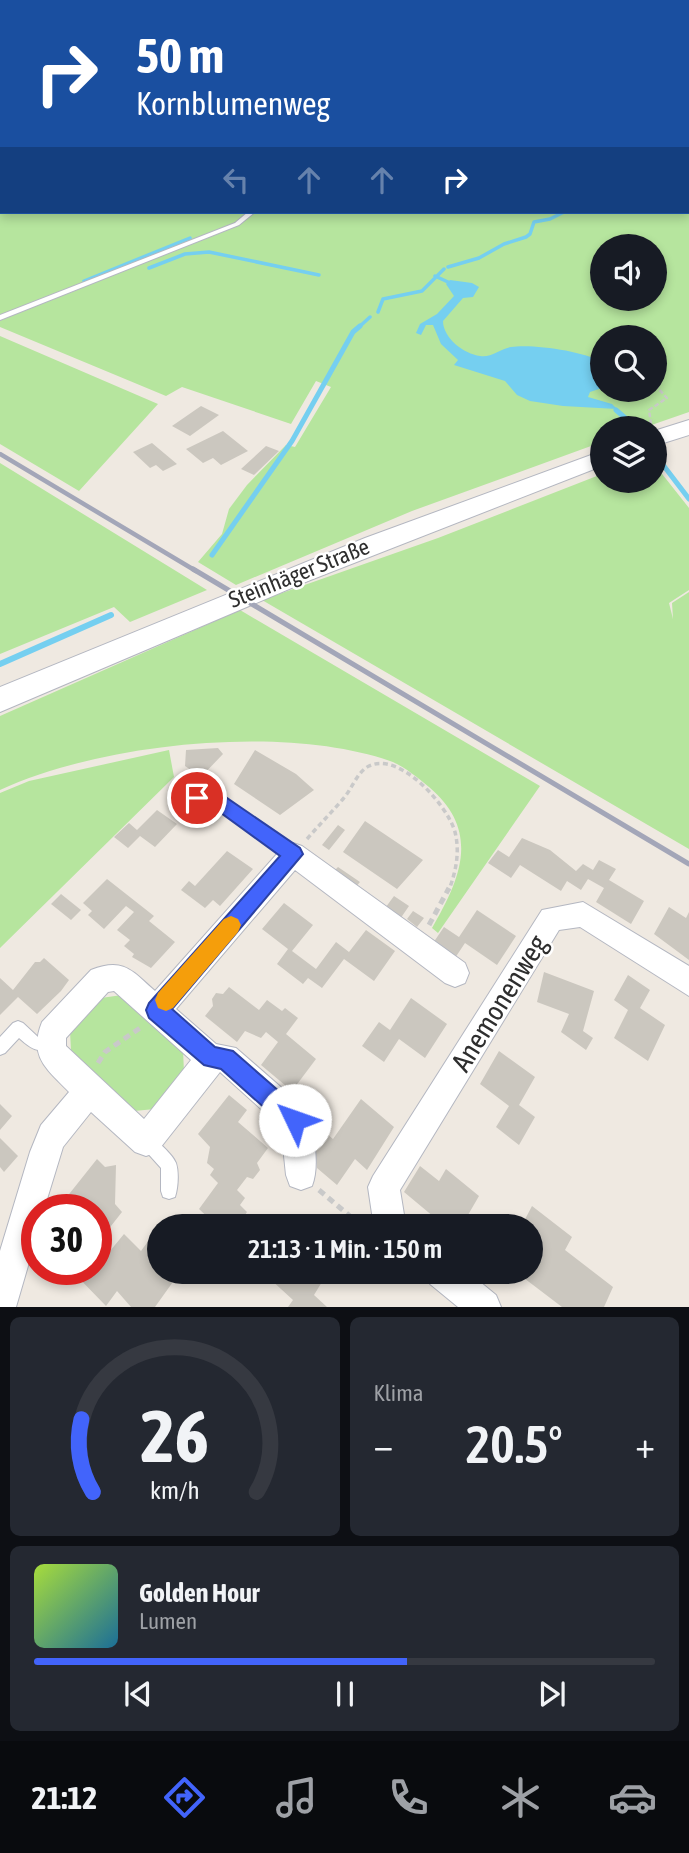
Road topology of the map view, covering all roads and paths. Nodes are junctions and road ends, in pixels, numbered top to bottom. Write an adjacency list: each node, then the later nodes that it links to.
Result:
1 (250, 214): 2 (lane)
2 (0, 318)
3 (661, 402): 4 (path)
4 (651, 416)
5 (689, 427): 6 (main road)
6 (667, 435)
7 (590, 463): 8 (main road, Steinhäger Straße)
8 (0, 700)
9 (197, 798): 10 (lane)
10 (293, 854): 11 (street); 11 (path); 14 (street)
11 (415, 944): 12 (street)
12 (455, 973)
13 (689, 982): 23 (street, Anemonenweg)
14 (157, 1010): 15 (street); 17 (street); 18 (path)
15 (51, 1043): 16 (lane); 18 (street)
16 (0, 1048)
17 (211, 1058): 19 (street); 20 (street)
18 (89, 1091): 19 (street); 25 (street)
19 (146, 1141): 21 (lane)
20 (301, 1175): 22 (path)
21 (169, 1191)
22 (348, 1214)
23 (388, 1214)
24 (456, 1284): 26 (street)
25 (0, 1306)
26 (484, 1307)

